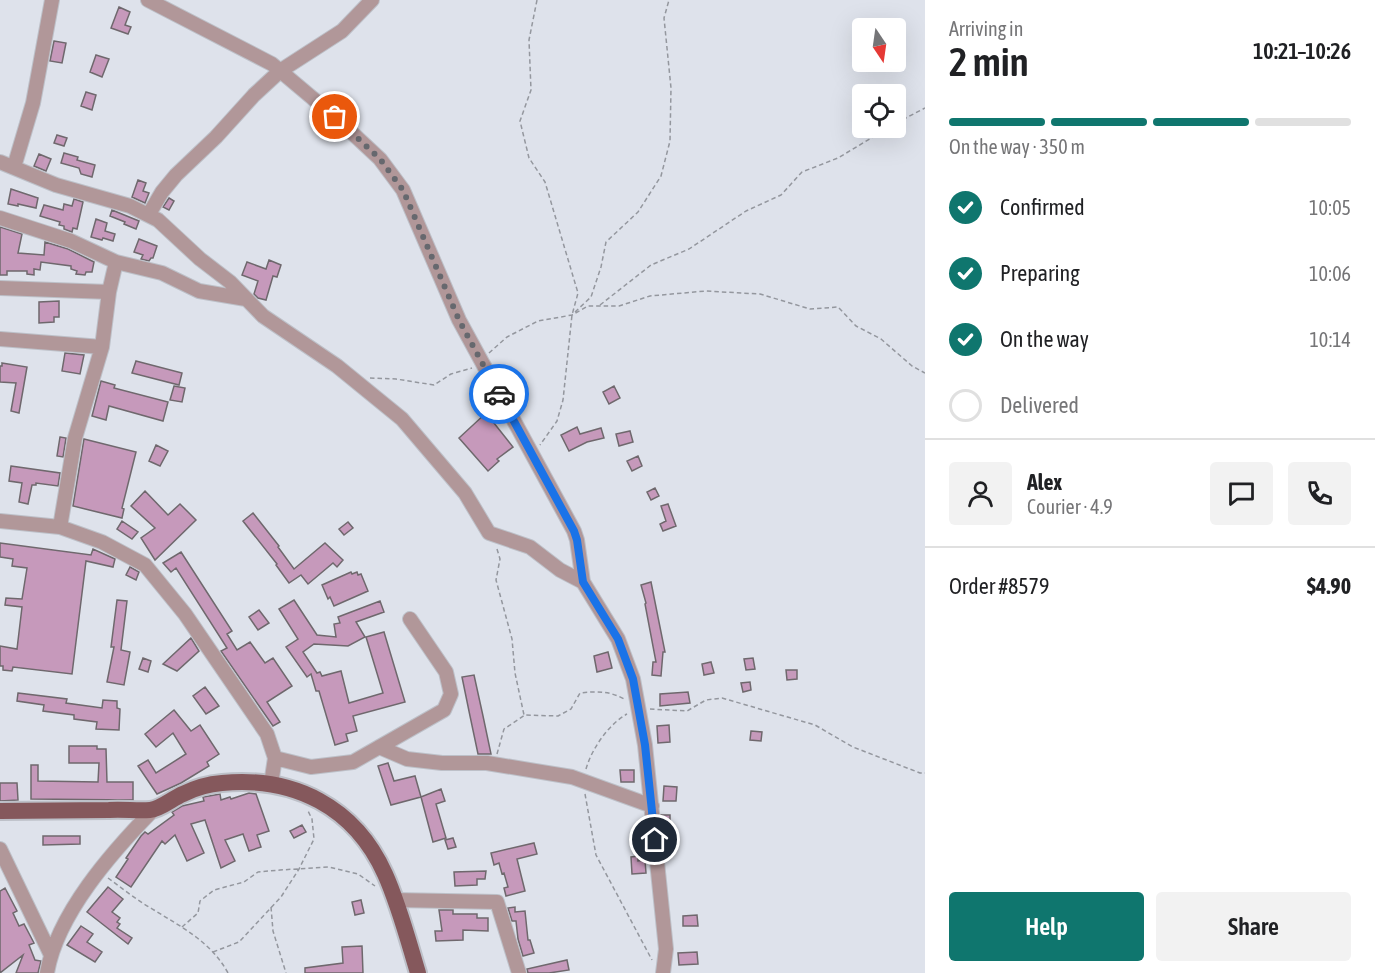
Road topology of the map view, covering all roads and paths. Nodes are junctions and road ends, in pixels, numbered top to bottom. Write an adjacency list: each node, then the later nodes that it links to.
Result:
1 (51, 0): 11 (street)
2 (148, 0): 6 (street)
3 (372, 0): 6 (street)
4 (537, 0): 19 (path)
5 (669, 0): 19 (path)
6 (280, 71): 12 (street); 22 (street)
7 (925, 108): 8 (path)
8 (906, 118)
9 (871, 138): 18 (path)
10 (0, 162): 11 (street)
11 (14, 167): 12 (street)
12 (149, 214): 17 (street)
13 (0, 218): 14 (street)
14 (116, 262): 16 (street); 17 (street)
15 (0, 288): 16 (street)
16 (109, 292): 21 (street)
17 (246, 299): 24 (street)
18 (598, 306): 19 (path); 23 (path)
19 (572, 315): 22 (path); 25 (path)
20 (0, 339): 21 (street)
21 (102, 347): 27 (street)
22 (481, 361): 24 (path); 25 (street)
23 (925, 373)
24 (350, 376): 28 (street)
25 (532, 455): 29 (street)
26 (0, 521): 27 (street)
27 (60, 527): 34 (street)
28 (494, 537): 29 (street); 32 (path)
29 (583, 582): 31 (street)
30 (410, 619): 33 (street)
31 (639, 708): 32 (path); 36 (path); 37 (path); 39 (street)
32 (525, 715): 35 (path)
33 (379, 747): 34 (street); 35 (street)
34 (275, 758): 38 (street)
35 (494, 764): 37 (street)
36 (925, 773)
37 (583, 781): 39 (street); 57 (path)
38 (271, 784): 40 (main road); 47 (main road)
39 (652, 806): 57 (street)
40 (153, 810): 42 (main road); 45 (street)
41 (307, 810): 44 (path)
42 (0, 812)
43 (0, 849): 51 (street)
44 (299, 869): 46 (path); 48 (path); 49 (path)
45 (99, 872): 49 (path); 51 (street)
46 (377, 887)
47 (395, 900): 55 (main road); 56 (street)
48 (272, 907): 50 (path); 54 (path)
49 (182, 927): 50 (path)
50 (213, 951): 53 (path)
51 (50, 953): 52 (street)
52 (47, 973)
53 (228, 973)
54 (286, 973)
55 (418, 973)
56 (519, 973)
57 (663, 973)

